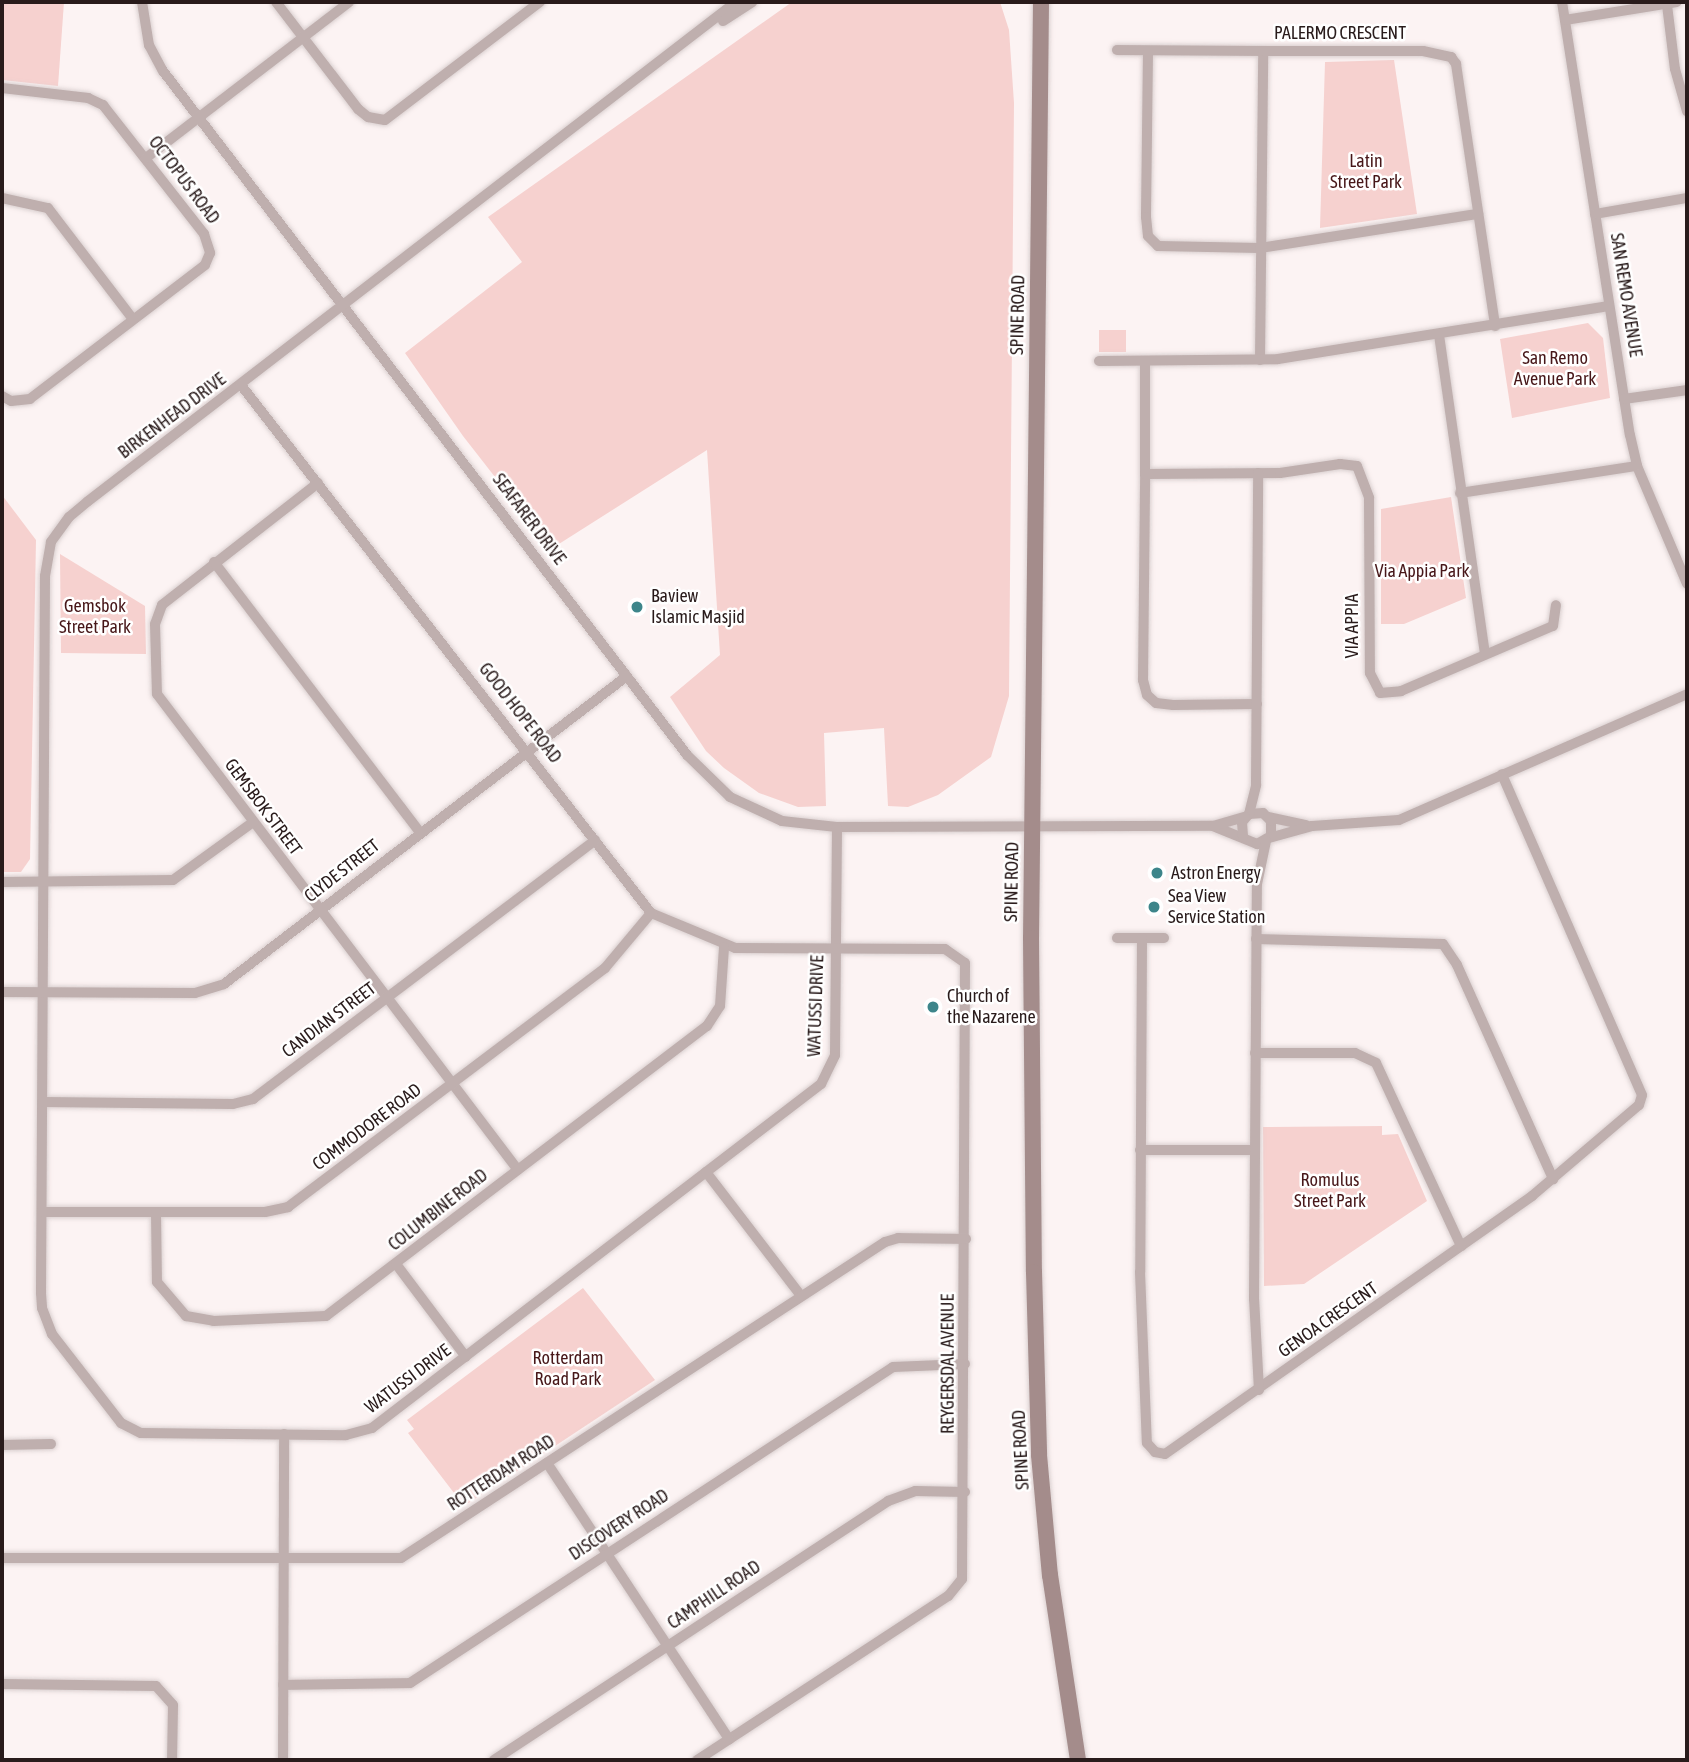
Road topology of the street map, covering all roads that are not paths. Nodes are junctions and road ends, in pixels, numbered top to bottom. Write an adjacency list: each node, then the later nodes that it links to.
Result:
1 (142, 2): 18 (street, SEAFARER DRIVE)
2 (276, 2): 11 (street)
3 (349, 2): 11 (street)
4 (540, 2): 11 (street)
5 (736, 2): 12 (street, BIRKENHEAD DRIVE)
6 (752, 2): 12 (street, BIRKENHEAD DRIVE)
7 (1041, 2): 55 (main road, SPINE ROAD)
8 (1562, 2): 10 (street, SAN REMO AVENUE)
9 (1672, 3): 10 (street); 17 (street)
10 (1565, 20): 23 (street, SAN REMO AVENUE)
11 (303, 36): 18 (street)
12 (679, 49): 25 (street, BIRKENHEAD DRIVE)
13 (1117, 50): 14 (street)
14 (1148, 51): 15 (street); 24 (street)
15 (1263, 51): 22 (street, PALERMO CRESCENT); 24 (street, PALERMO CRESCENT)
16 (2, 88): 19 (street, OCTOPUS ROAD)
17 (1687, 111)
18 (198, 118): 19 (street); 25 (street, SEAFARER DRIVE)
19 (146, 158): 27 (street, OCTOPUS ROAD)
20 (2, 198): 27 (street)
21 (1687, 198): 23 (street)
22 (1478, 214): 24 (street); 28 (street, PALERMO CRESCENT)
23 (1595, 214): 26 (street, SAN REMO AVENUE)
24 (1260, 248): 30 (street, PALERMO CRESCENT)
25 (344, 306): 33 (street, BIRKENHEAD DRIVE); 46 (street, SEAFARER DRIVE)
26 (1609, 306): 28 (street); 36 (street, SAN REMO AVENUE)
27 (132, 319): 35 (street, OCTOPUS ROAD)
28 (1495, 326): 29 (street)
29 (1438, 335): 30 (street); 41 (street)
30 (1260, 360): 32 (street)
31 (1099, 361): 32 (street)
32 (1145, 361): 39 (street)
33 (241, 385): 40 (street, GOOD HOPE ROAD); 65 (street, BIRKENHEAD DRIVE)
34 (1687, 390): 36 (street)
35 (2, 396)
36 (1624, 399): 37 (street, SAN REMO AVENUE)
37 (1637, 466): 41 (street); 43 (street, SAN REMO AVENUE)
38 (1258, 473): 39 (street); 45 (street, VIA APPIA); 48 (street)
39 (1145, 474): 48 (street)
40 (318, 483): 42 (street, GEMSBOK STREET); 49 (street, GOOD HOPE ROAD)
41 (1460, 493): 45 (street)
42 (214, 562): 54 (street, GEMSBOK STREET); 59 (street)
43 (1687, 584)
44 (1556, 605): 45 (street)
45 (1485, 654)
46 (627, 676): 49 (street, CLYDE STREET); 58 (street, SEAFARER DRIVE)
47 (1687, 694): 50 (street)
48 (1257, 704): 51 (street)
49 (527, 751): 59 (street, CLYDE STREET); 61 (street, GOOD HOPE ROAD)
50 (1502, 774): 57 (street); 84 (street, GENOA CRESCENT)
51 (1256, 785): 52 (street); 53 (street)
52 (1265, 815): 53 (street); 57 (street); 62 (street)
53 (1247, 816): 56 (street); 60 (street)
54 (253, 822): 65 (street); 66 (street, GEMSBOK STREET)
55 (1032, 824): 56 (street, SEAFARER DRIVE); 58 (street, SEAFARER DRIVE); 110 (main road, SPINE ROAD)
56 (1213, 826): 60 (street)
57 (1312, 826): 62 (street)
58 (836, 827): 73 (street, WATUSSI DRIVE)
59 (420, 832): 66 (street, CLYDE STREET)
60 (1246, 839): 62 (street); 63 (street)
61 (595, 840): 67 (street, GOOD HOPE ROAD); 76 (street, CANDIAN STREET)
62 (1268, 840): 63 (street)
63 (1258, 870): 71 (street)
64 (2, 882): 65 (street)
65 (43, 883): 75 (street, BIRKENHEAD DRIVE)
66 (320, 910): 75 (street, CLYDE STREET); 76 (street, GEMSBOK STREET)
67 (651, 913): 72 (street, GOOD HOPE ROAD); 78 (street, COMMODORE ROAD)
68 (1117, 938): 69 (street)
69 (1142, 938): 70 (street); 80 (street, GENOA CRESCENT)
70 (1164, 938)
71 (1256, 939): 77 (street); 84 (street)
72 (724, 947): 73 (street, GOOD HOPE ROAD); 82 (street, COLUMBINE ROAD)
73 (835, 949): 83 (street, WATUSSI DRIVE); 87 (street, REYGERSDAL AVENUE)
74 (2, 992): 75 (street, CLYDE STREET)
75 (44, 993): 79 (street, WATUSSI DRIVE)
76 (387, 998): 78 (street, GEMSBOK STREET); 79 (street, CANDIAN STREET)
77 (1255, 1053): 81 (street); 88 (street)
78 (453, 1084): 82 (street, GEMSBOK STREET); 86 (street, COMMODORE ROAD)
79 (43, 1102): 85 (street, WATUSSI DRIVE)
80 (1140, 1150): 81 (street); 93 (street, GENOA CRESCENT)
81 (1254, 1150): 93 (street)
82 (519, 1170): 89 (street, COLUMBINE ROAD)
83 (706, 1172): 90 (street); 91 (street, WATUSSI DRIVE)
84 (1553, 1179): 88 (street, GENOA CRESCENT)
85 (42, 1212): 86 (street, COMMODORE ROAD); 94 (street, WATUSSI DRIVE)
86 (156, 1213): 89 (street, COLUMBINE ROAD)
87 (966, 1239): 90 (street, ROTTERDAM ROAD); 92 (street, REYGERSDAL AVENUE)
88 (1461, 1247): 93 (street, GENOA CRESCENT)
89 (396, 1264): 91 (street)
90 (802, 1296): 97 (street, ROTTERDAM ROAD)
91 (466, 1357): 94 (street, WATUSSI DRIVE)
92 (965, 1364): 98 (street, REYGERSDAL AVENUE); 99 (street, DISCOVERY ROAD)
93 (1259, 1390)
94 (284, 1434): 101 (street)
95 (51, 1444): 96 (street)
96 (2, 1445)
97 (547, 1463): 99 (street); 101 (street, ROTTERDAM ROAD)
98 (965, 1492): 102 (street, CAMPHILL ROAD); 105 (street, REYGERSDAL AVENUE)
99 (606, 1554): 102 (street); 104 (street, DISCOVERY ROAD)
100 (2, 1558): 101 (street, ROTTERDAM ROAD)
101 (284, 1559): 104 (street)
102 (668, 1647): 105 (street); 108 (street, CAMPHILL ROAD)
103 (2, 1684): 106 (street)
104 (283, 1685): 107 (street)
105 (729, 1740): 109 (street, REYGERSDAL AVENUE)
106 (172, 1760)
107 (283, 1760)
108 (494, 1760)
109 (697, 1760)
110 (1078, 1760)

